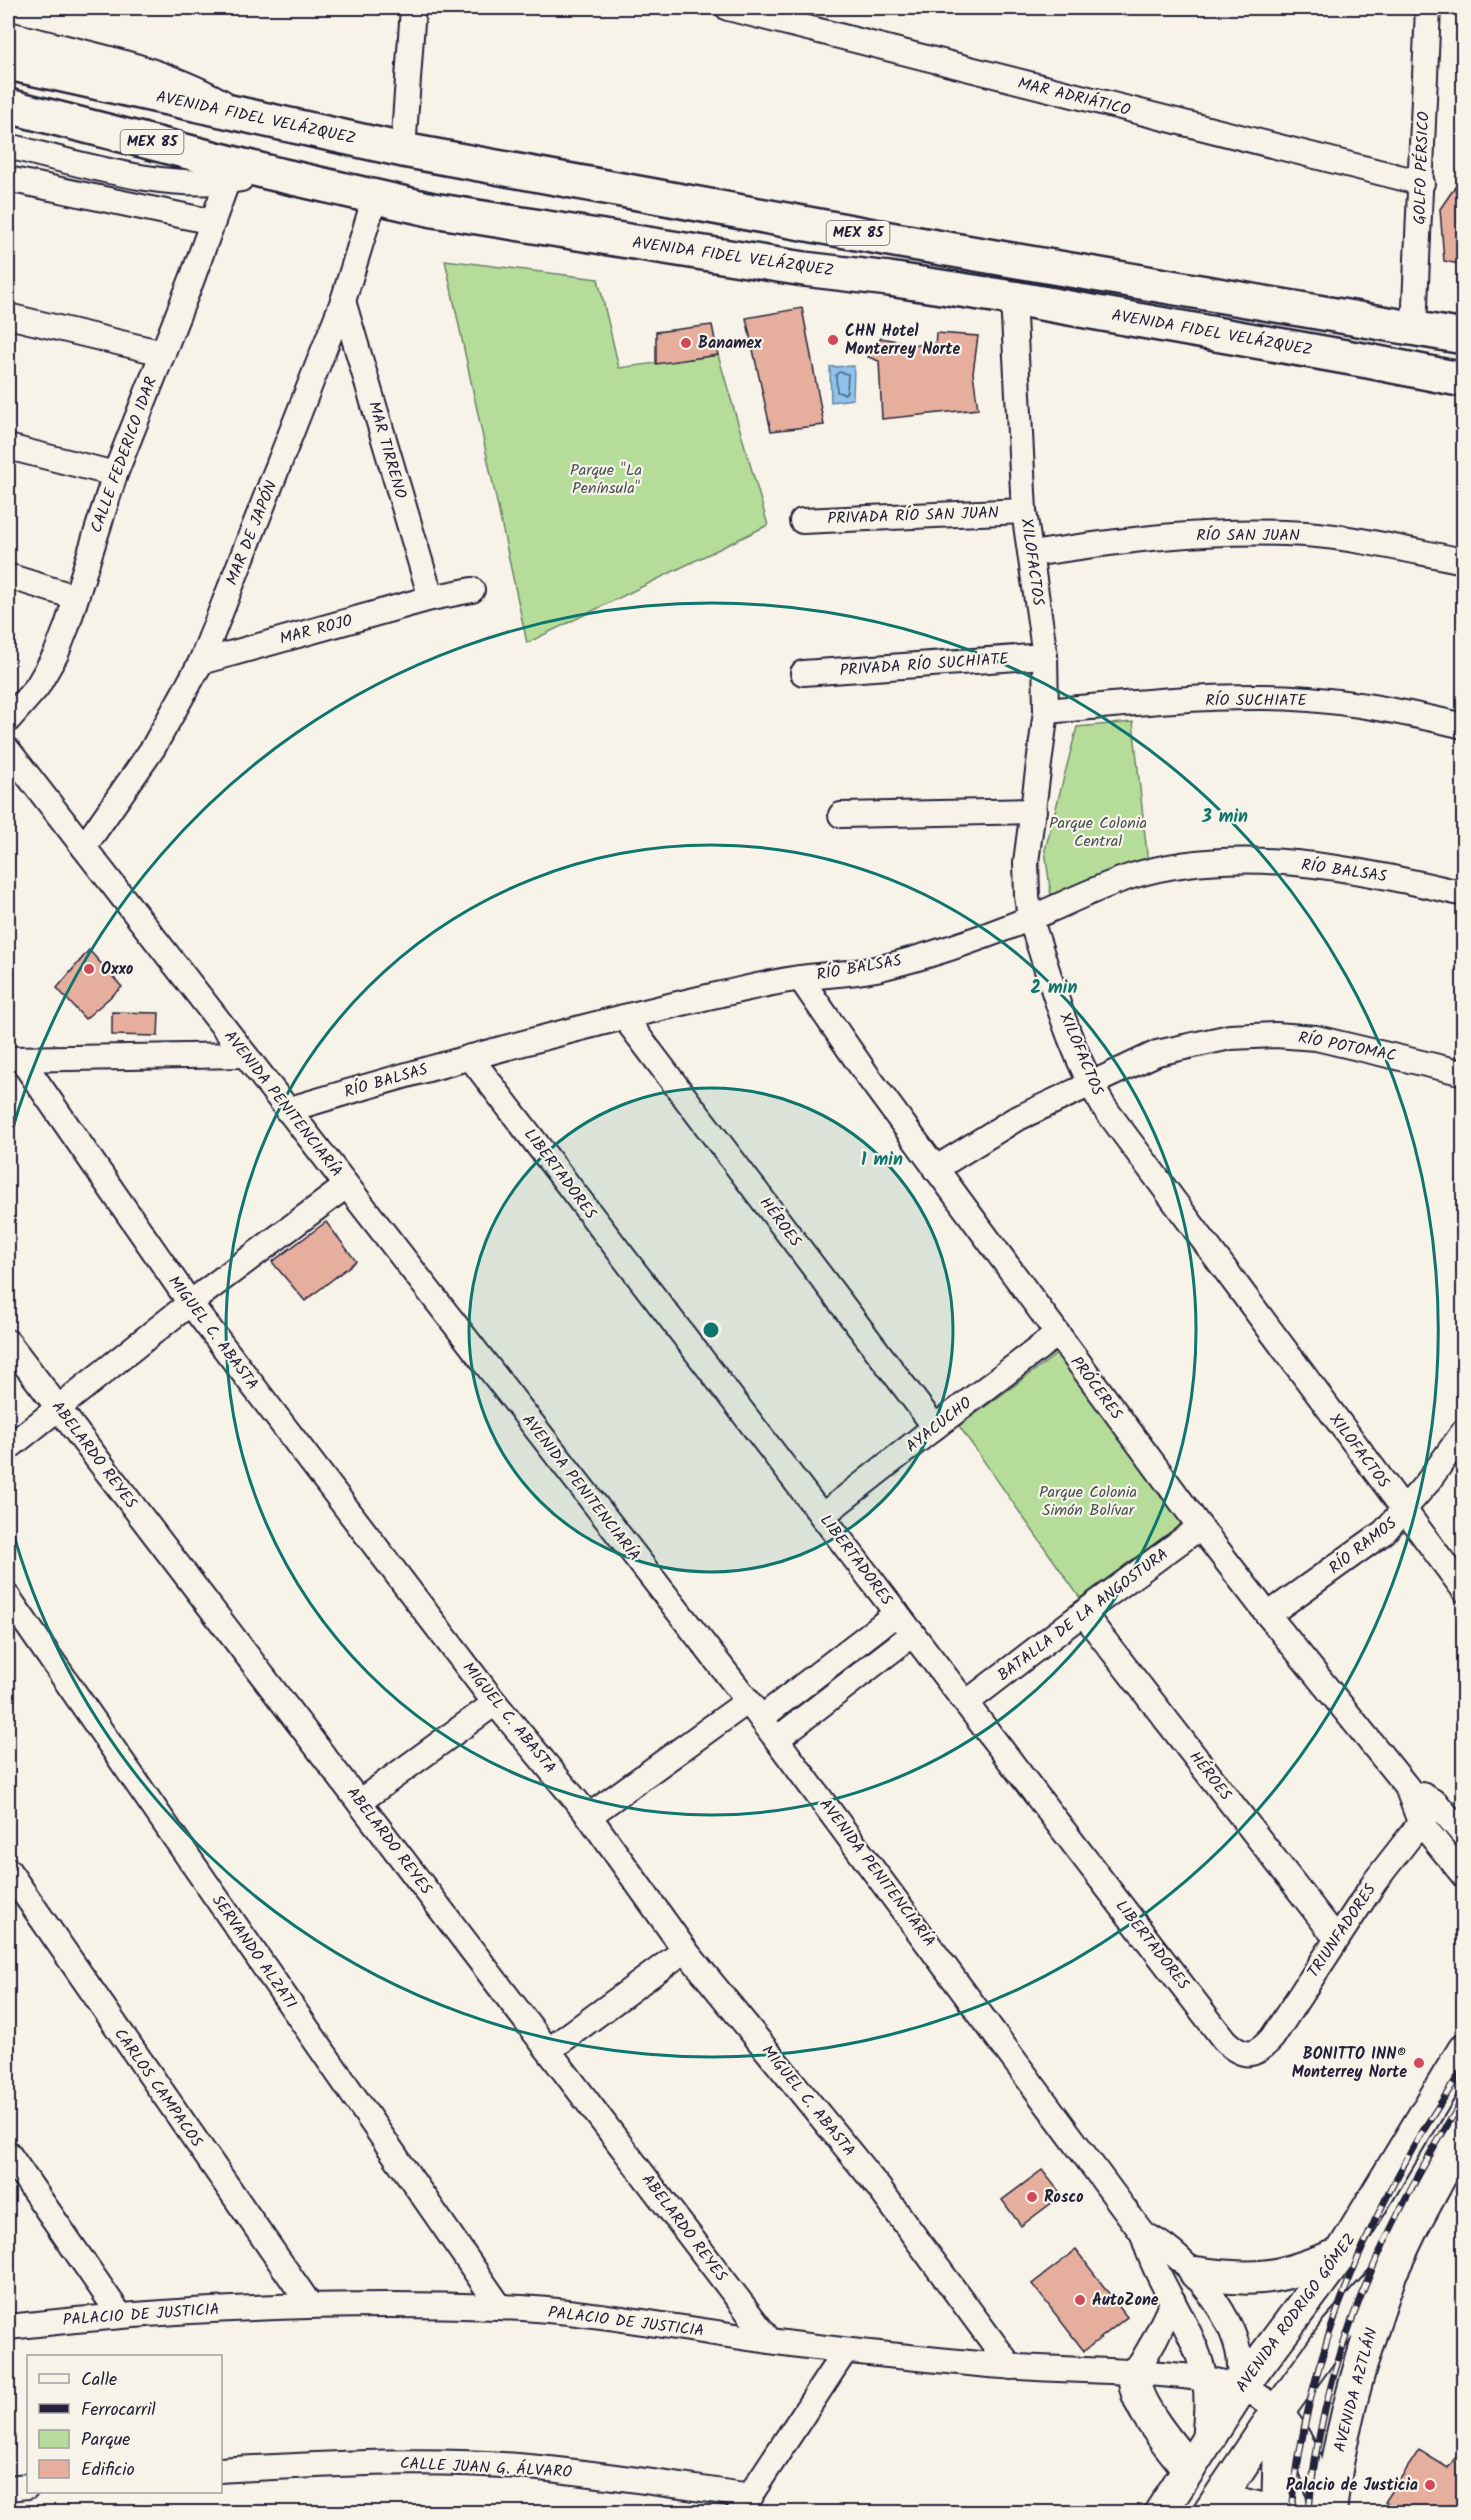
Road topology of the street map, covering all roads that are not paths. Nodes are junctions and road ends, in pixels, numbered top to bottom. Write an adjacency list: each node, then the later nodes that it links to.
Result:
1 (413, 8): 9 (street)
2 (728, 8): 13 (street, MAR ADRIÁTICO)
3 (1428, 8): 13 (street, GOLFO PÉRSICO)
4 (8, 34): 7 (street)
5 (8, 63): 7 (highway, AVENIDA FIDEL VELÁZQUEZ / MEX 85)
6 (20, 109): 10 (highway, AVENIDA FIDEL VELÁZQUEZ / MEX 85)
7 (254, 119): 9 (highway, AVENIDA FIDEL VELÁZQUEZ / MEX 85)
8 (8, 146): 12 (street)
9 (403, 150): 19 (highway, AVENIDA FIDEL VELÁZQUEZ / MEX 85)
10 (271, 172): 12 (street); 14 (highway, AVENIDA FIDEL VELÁZQUEZ / MEX 85)
11 (8, 179): 15 (street)
12 (227, 182): 15 (street, CALLE FEDERICO IDAR)
13 (1422, 183): 19 (street, GOLFO PÉRSICO)
14 (375, 197): 16 (highway, AVENIDA FIDEL VELÁZQUEZ / MEX 85); 17 (street, MAR DE JAPÓN)
15 (213, 222): 21 (street, CALLE FEDERICO IDAR)
16 (1013, 298): 22 (highway, AVENIDA FIDEL VELÁZQUEZ / MEX 85); 25 (street, XILOFACTOS)
17 (344, 302): 32 (street, MAR TIRRENO); 34 (street, MAR DE JAPÓN)
18 (8, 316): 21 (street)
19 (1414, 328): 20 (highway, AVENIDA FIDEL VELÁZQUEZ / MEX 85)
20 (1464, 337)
21 (163, 353): 24 (street, CALLE FEDERICO IDAR)
22 (1464, 380)
23 (8, 447): 24 (street)
24 (115, 474): 31 (street, CALLE FEDERICO IDAR)
25 (1024, 511): 26 (street, PRIVADA RÍO SAN JUAN); 27 (street, XILOFACTOS)
26 (802, 520)
27 (1032, 554): 28 (street, RÍO SAN JUAN); 33 (street, XILOFACTOS)
28 (1464, 561)
29 (8, 576): 31 (street)
30 (472, 591): 32 (street, MAR ROJO)
31 (75, 597): 37 (street, CALLE FEDERICO IDAR)
32 (431, 598): 34 (street, MAR ROJO)
33 (1045, 656): 35 (street, PRIVADA RÍO SUCHIATE); 36 (street, XILOFACTOS)
34 (201, 662): 42 (street, MAR DE JAPÓN)
35 (803, 673)
36 (1046, 711): 38 (street, RÍO SUCHIATE); 40 (street, XILOFACTOS)
37 (8, 720)
38 (1464, 726)
39 (8, 750): 42 (street, AVENIDA PENITENCIARÍA)
40 (1034, 811): 41 (street); 44 (street, XILOFACTOS)
41 (841, 815)
42 (84, 848): 47 (street, AVENIDA PENITENCIARÍA)
43 (1464, 894): 44 (street, RÍO BALSAS)
44 (1030, 918): 45 (street, RÍO BALSAS); 51 (street, XILOFACTOS)
45 (800, 978): 46 (street, RÍO BALSAS); 53 (street, PRÓCERES)
46 (624, 1017): 48 (street, RÍO BALSAS); 59 (street, HÉROES)
47 (245, 1055): 49 (street); 52 (street, AVENIDA PENITENCIARÍA)
48 (470, 1057): 52 (street, RÍO BALSAS); 63 (street, LIBERTADORES)
49 (14, 1059): 55 (street, MIGUEL C. ABASTA)
50 (1464, 1072): 51 (street, RÍO POTOMAC)
51 (1090, 1085): 53 (street, RÍO POTOMAC); 62 (street, XILOFACTOS)
52 (287, 1110): 54 (street, AVENIDA PENITENCIARÍA)
53 (935, 1169): 56 (street, PRÓCERES)
54 (346, 1186): 55 (street); 73 (street, AVENIDA PENITENCIARÍA)
55 (189, 1303): 58 (street); 71 (street, MIGUEL C. ABASTA)
56 (1056, 1335): 59 (street, AYACUCHO); 64 (street, PRÓCERES)
57 (8, 1342): 58 (street, ABELARDO REYES)
58 (57, 1408): 61 (street); 76 (street, ABELARDO REYES)
59 (935, 1427): 63 (street, AYACUCHO)
60 (1464, 1431): 62 (street, RÍO RAMOS)
61 (8, 1448)
62 (1404, 1511): 65 (street, XILOFACTOS); 69 (street, RÍO RAMOS)
63 (822, 1516): 67 (street, LIBERTADORES)
64 (1200, 1527): 68 (street, BATALLA DE LA ANGOSTURA); 69 (street, PRÓCERES)
65 (1464, 1590)
66 (8, 1597): 96 (street, SERVANDO ALZATI)
67 (897, 1613): 70 (street, LIBERTADORES); 73 (street)
68 (1083, 1613): 72 (street, BATALLA DE LA ANGOSTURA); 83 (street, HÉROES)
69 (1268, 1616): 75 (street, PRÓCERES)
70 (913, 1634): 72 (street, LIBERTADORES); 74 (street)
71 (495, 1703): 76 (street); 78 (street, MIGUEL C. ABASTA)
72 (966, 1703): 87 (street, LIBERTADORES)
73 (755, 1709): 74 (street, AVENIDA PENITENCIARÍA); 78 (street)
74 (777, 1739): 90 (street, AVENIDA PENITENCIARÍA)
75 (1407, 1787): 77 (street, PRÓCERES); 79 (street, PRÓCERES)
76 (359, 1802): 85 (street, ABELARDO REYES)
77 (1436, 1803): 79 (street, TRIUNFADORES); 80 (street, PRÓCERES)
78 (589, 1815): 84 (street, MIGUEL C. ABASTA)
79 (1420, 1822): 82 (street, PRÓCERES); 83 (street, TRIUNFADORES)
80 (1464, 1835)
81 (8, 1870): 95 (street, CARLOS CAMPACOS)
82 (1464, 1876)
83 (1337, 1939): 87 (street, TRIUNFADORES)
84 (685, 1950): 85 (street); 101 (street, MIGUEL C. ABASTA)
85 (549, 2050): 99 (street, ABELARDO REYES)
86 (1464, 2050): 91 (main road, AVENIDA RODRIGO GÓMEZ)
87 (1247, 2055)
88 (1464, 2131): 92 (main road)
89 (8, 2153): 97 (street)
90 (1143, 2234): 93 (street, AVENIDA PENITENCIARÍA); 94 (street, AVENIDA PENITENCIARÍA)
91 (1341, 2254): 93 (main road); 104 (main road, AVENIDA RODRIGO GÓMEZ); 105 (main road)
92 (1392, 2270): 105 (main road); 116 (main road, AVENIDA AZTLÁN)
93 (1196, 2273): 104 (street, AVENIDA PENITENCIARÍA)
94 (1173, 2301): 102 (street); 103 (street, AVENIDA PENITENCIARÍA)
95 (310, 2305): 96 (street, PALACIO DE JUSTICIA); 97 (street, PALACIO DE JUSTICIA)
96 (500, 2307): 99 (street, PALACIO DE JUSTICIA)
97 (120, 2314): 98 (street, PALACIO DE JUSTICIA)
98 (8, 2327)
99 (770, 2341): 100 (street, PALACIO DE JUSTICIA)
100 (845, 2351): 101 (street, PALACIO DE JUSTICIA); 110 (street)
101 (1011, 2367): 102 (street, PALACIO DE JUSTICIA)
102 (1136, 2372): 103 (street, PALACIO DE JUSTICIA); 106 (main road)
103 (1204, 2378): 104 (street, PALACIO DE JUSTICIA); 106 (street, AVENIDA PENITENCIARÍA)
104 (1241, 2388): 105 (street, PALACIO DE JUSTICIA); 106 (main road, AVENIDA RODRIGO GÓMEZ); 111 (main road)
105 (1279, 2410): 111 (main road); 114 (main road); 115 (street)
106 (1196, 2457): 112 (main road, AVENIDA RODRIGO GÓMEZ)
107 (222, 2470): 110 (street, CALLE JUAN G. ÁLVARO)
108 (27, 2486): 109 (street)
109 (8, 2488)
110 (745, 2504)
111 (1208, 2511): 113 (main road)
112 (1161, 2512)
113 (1273, 2512)
114 (1278, 2512)
115 (1323, 2512)
116 (1330, 2512)

